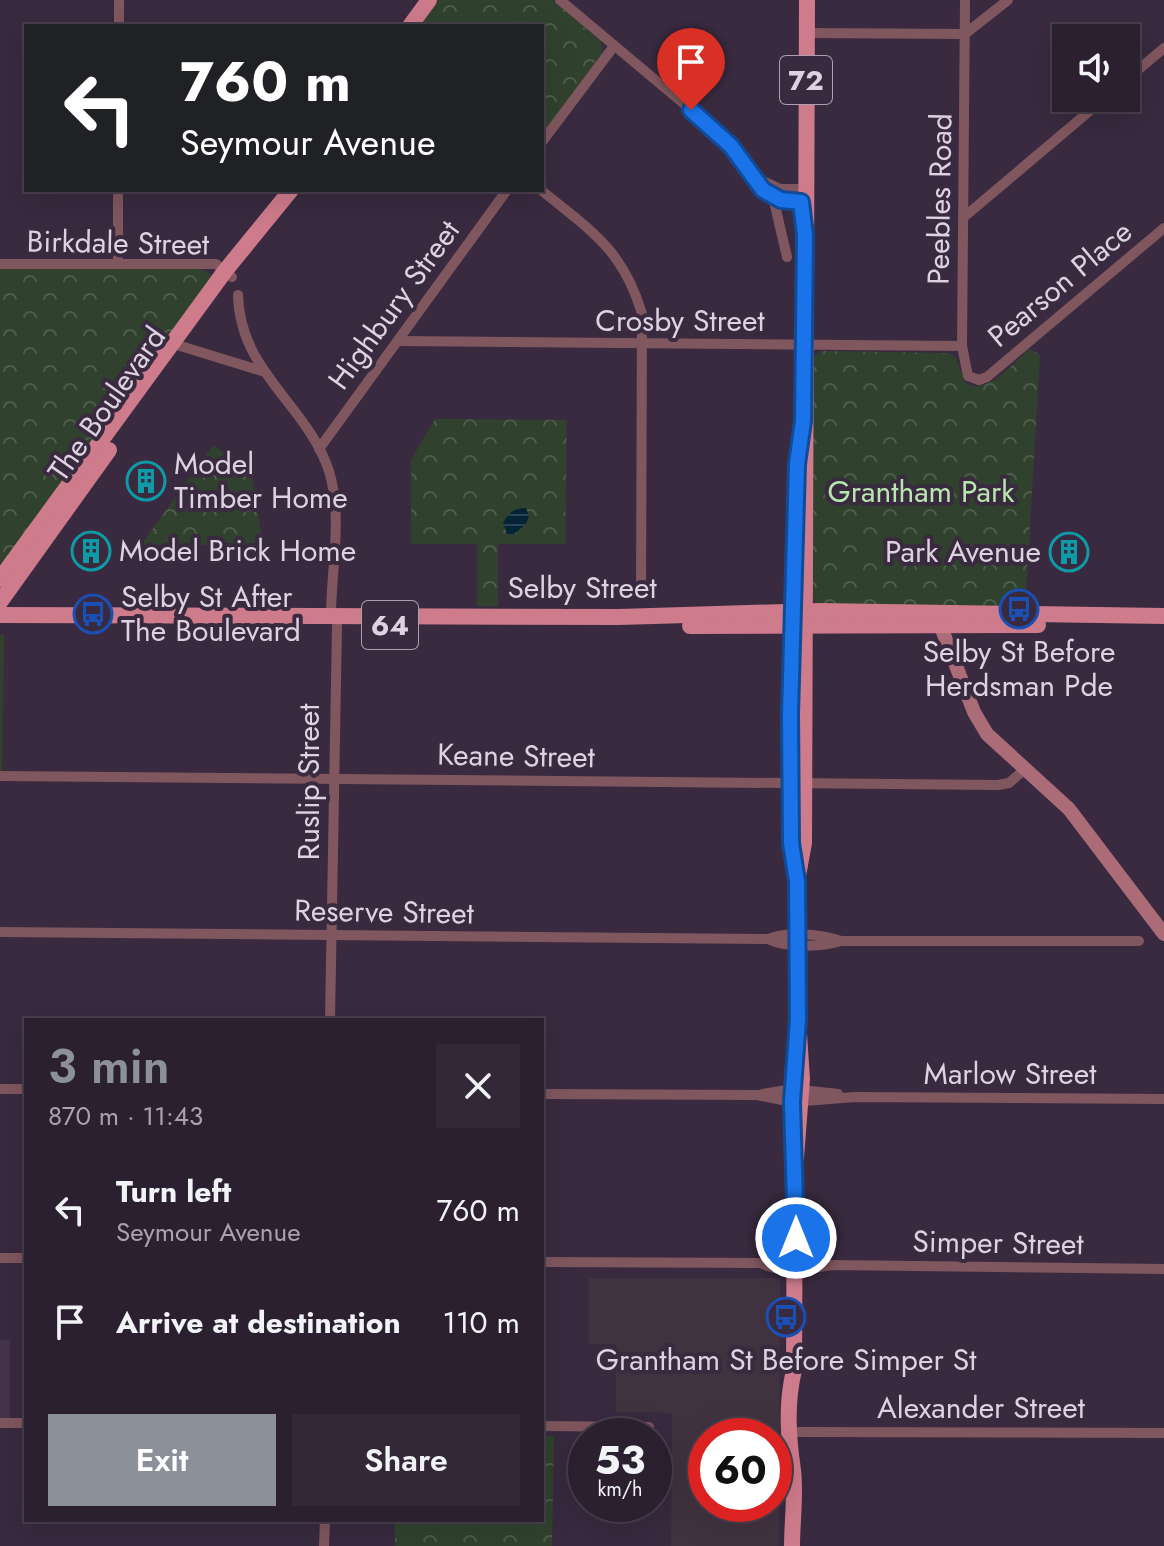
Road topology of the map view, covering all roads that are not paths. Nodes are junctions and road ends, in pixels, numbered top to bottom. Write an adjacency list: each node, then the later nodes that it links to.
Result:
1 (119, 0): 7 (street)
2 (429, 0): 8 (main road)
3 (560, 0): 11 (street)
4 (807, 0): 9 (main road, 72)
5 (965, 0): 10 (street, Peebles Road)
6 (1008, 0): 10 (street)
7 (119, 24)
8 (411, 24)
9 (806, 33): 10 (street); 21 (main road, 72)
10 (965, 34): 23 (street, Peebles Road)
11 (614, 46): 15 (street); 16 (street)
12 (1164, 48): 13 (street)
13 (1140, 68)
14 (1088, 112): 23 (street)
15 (544, 139)
16 (757, 178): 21 (street); 22 (street)
17 (118, 192): 27 (street)
18 (290, 192): 28 (main road, The Boulevard)
19 (506, 192): 30 (street, Highbury Street)
20 (543, 192): 31 (street)
21 (805, 196): 22 (street); 33 (main road, 72)
22 (773, 197): 25 (street)
23 (964, 217): 34 (street, Peebles Road)
24 (1164, 228): 36 (street, Pearson Place)
25 (787, 257)
26 (0, 264): 27 (street, Birkdale Street)
27 (118, 264): 28 (street, Birkdale Street)
28 (229, 274): 32 (main road, The Boulevard)
29 (238, 295): 35 (street, Ruslip Street)
30 (398, 341): 31 (street, Crosby Street); 37 (street, Highbury Street)
31 (643, 344): 33 (street, Crosby Street); 39 (street)
32 (180, 346): 35 (street); 38 (main road, The Boulevard); 40 (main road, The Boulevard)
33 (804, 346): 34 (street, Crosby Street); 43 (main road, 72)
34 (962, 346): 36 (street, Peebles Road)
35 (262, 371): 37 (street, Ruslip Street)
36 (987, 377)
37 (319, 449): 45 (street, Ruslip Street)
38 (0, 579)
39 (641, 595)
40 (0, 602)
41 (0, 615): 45 (main road, Selby Street / 64)
42 (1164, 616): 44 (main road, Selby Street / 64)
43 (798, 620): 44 (main road, Selby Street / 64); 45 (main road, Selby Street / 64); 51 (main road, 72)
44 (941, 620): 46 (main road, Selby Street / 64); 48 (main road)
45 (334, 625): 47 (main road, Selby Street / 64); 50 (street, Ruslip Street)
46 (1164, 625)
47 (0, 626)
48 (1025, 769): 51 (street, Keane Street); 53 (main road)
49 (0, 776): 50 (street, Keane Street)
50 (333, 779): 51 (street, Keane Street); 54 (street, Ruslip Street)
51 (797, 783): 55 (main road, 72)
52 (0, 932): 54 (street, Reserve Street)
53 (1164, 934)
54 (332, 935): 55 (street, Reserve Street); 57 (street, Ruslip Street)
55 (798, 940): 56 (street, Reserve Street); 61 (main road, 72)
56 (1139, 941)
57 (330, 1018)
58 (0, 1089): 59 (street)
59 (24, 1089)
60 (544, 1094): 61 (street, Marlow Street)
61 (797, 1095): 62 (street, Marlow Street); 66 (main road, 72)
62 (1164, 1099)
63 (0, 1258): 64 (street)
64 (24, 1258)
65 (544, 1262): 66 (street, Simper Street)
66 (795, 1264): 67 (street, Simper Street); 68 (main road, 72)
67 (1164, 1269)
68 (794, 1370): 73 (main road, 72); 75 (main road, 72)
69 (0, 1423): 70 (street)
70 (24, 1423)
71 (544, 1426): 72 (street)
72 (568, 1426)
73 (798, 1432): 74 (street, Alexander Street); 75 (main road, 72)
74 (1164, 1433)
75 (793, 1469): 78 (main road, 72)
76 (325, 1522): 77 (street)
77 (324, 1546)
78 (792, 1546)

